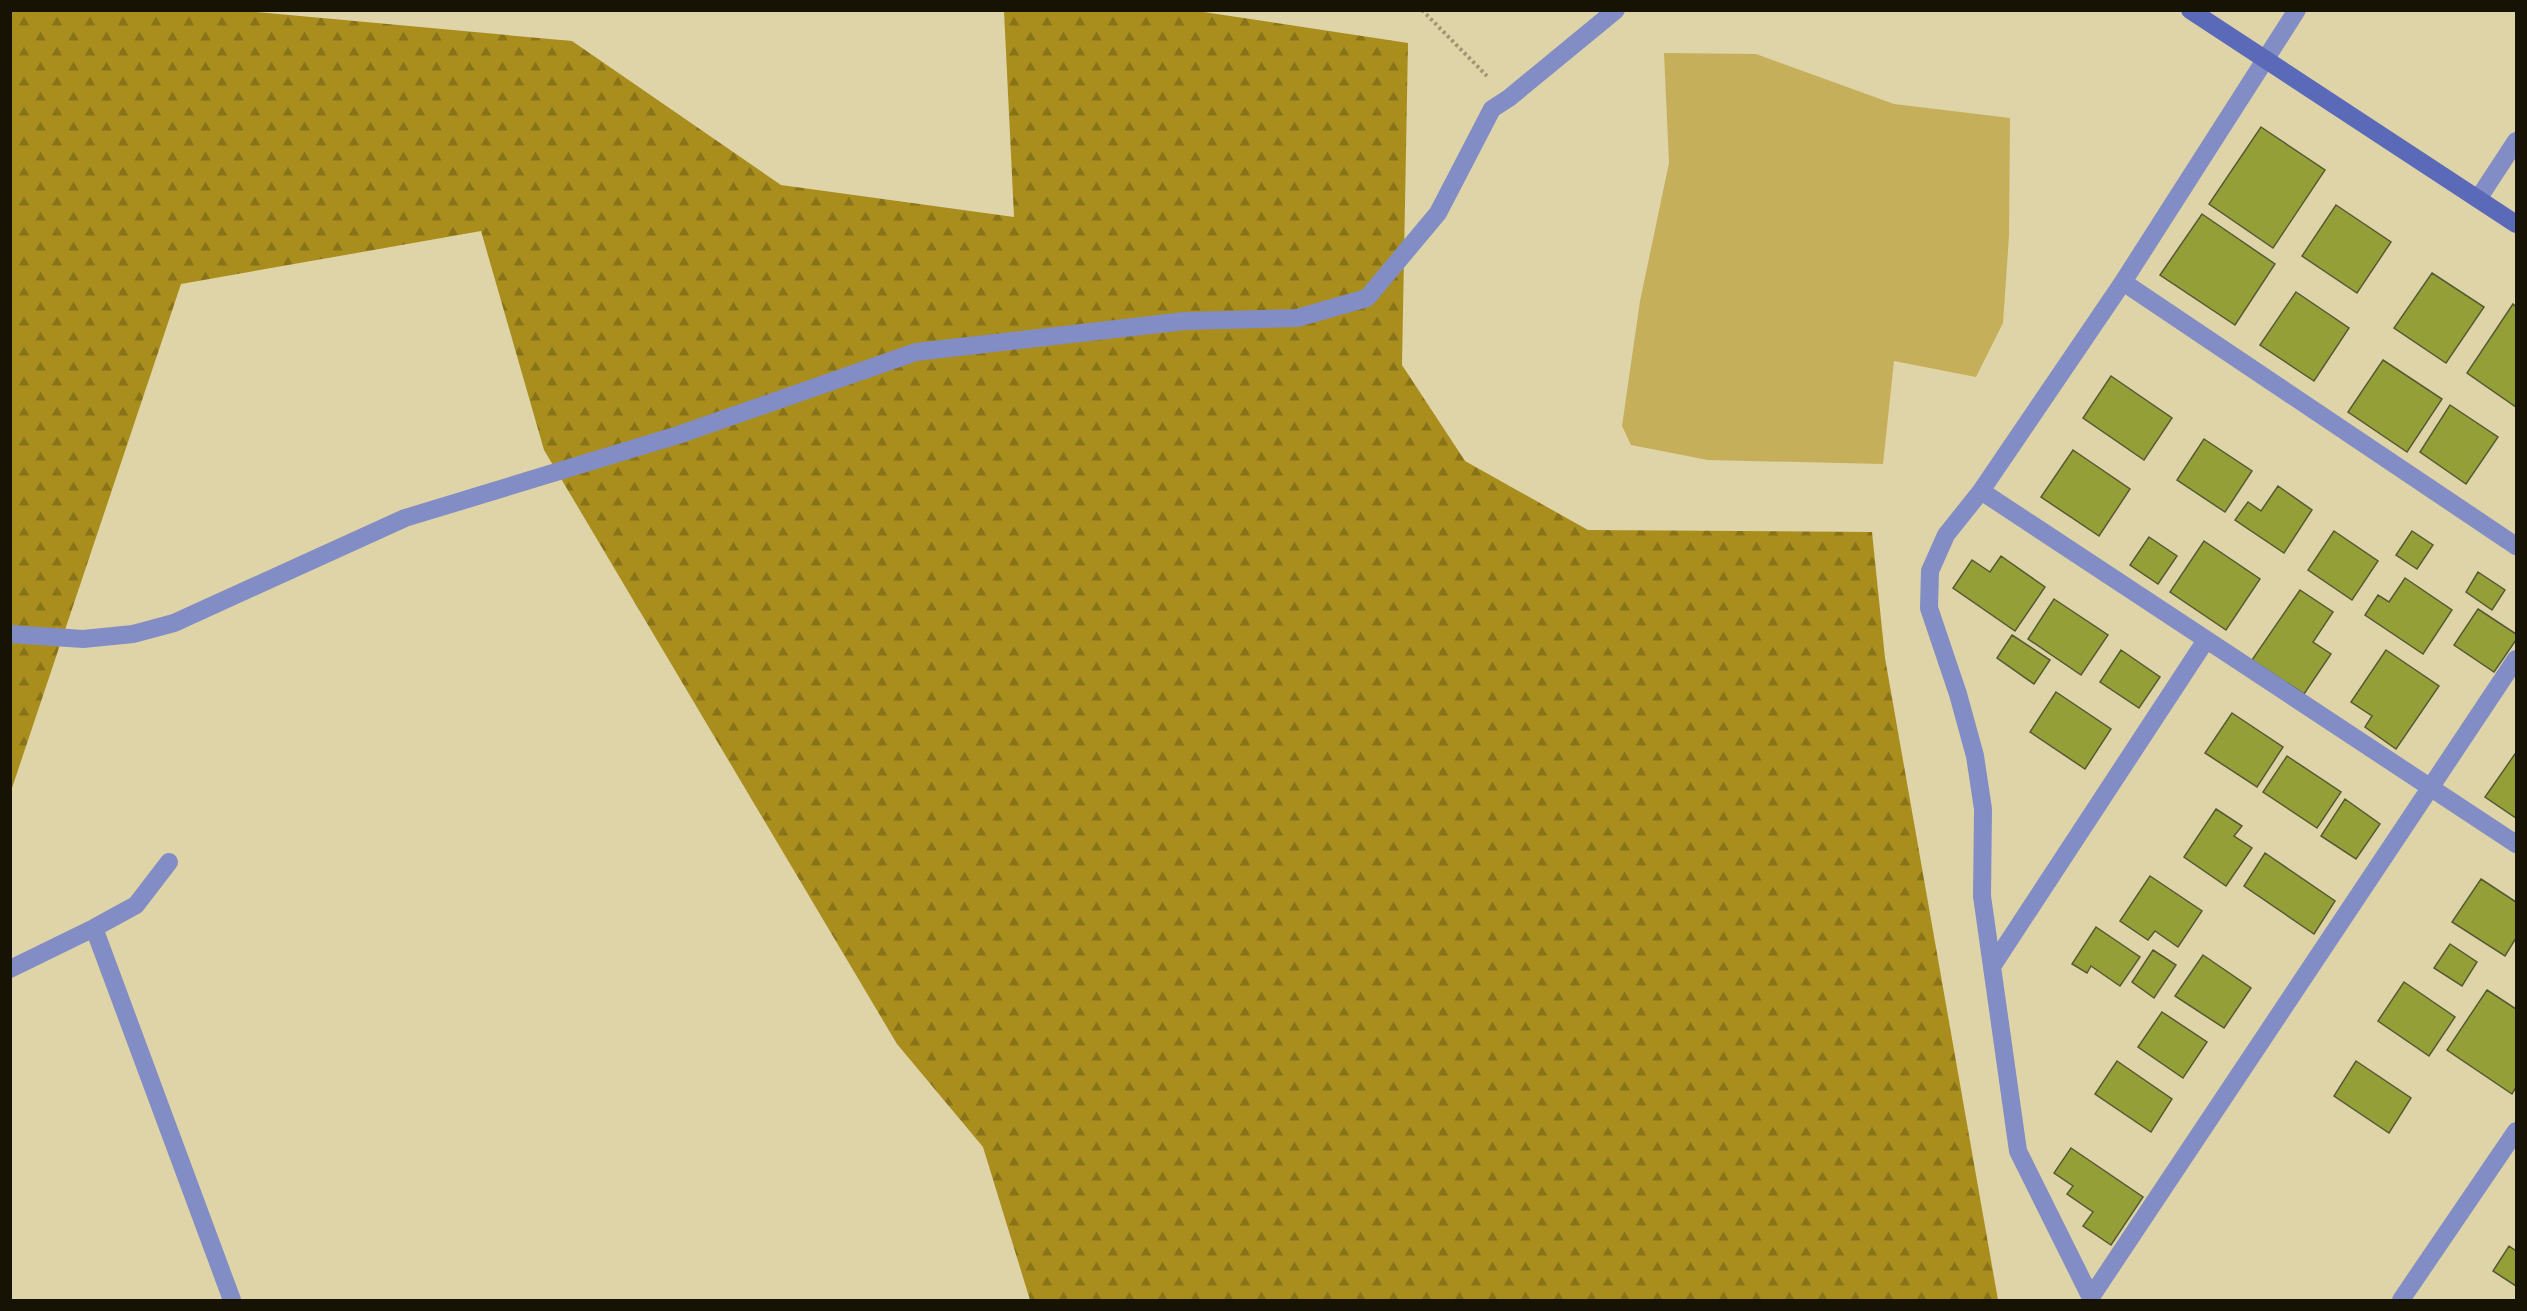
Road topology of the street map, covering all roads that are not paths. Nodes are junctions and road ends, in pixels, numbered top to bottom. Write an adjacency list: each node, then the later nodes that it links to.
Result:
1 (1616, 10): 11 (street)
2 (2190, 10): 4 (street)
3 (2297, 10): 4 (street)
4 (2265, 60): 6 (street); 8 (street)
5 (2517, 141): 6 (street)
6 (2478, 199): 7 (street)
7 (2517, 224)
8 (2123, 282): 9 (street); 10 (street)
9 (1981, 491): 12 (street); 18 (street)
10 (2517, 546)
11 (10, 634)
12 (2206, 640): 14 (street); 18 (street)
13 (2517, 659): 14 (street)
14 (2431, 788): 15 (street); 21 (street)
15 (2517, 844)
16 (169, 862): 17 (street)
17 (94, 928): 19 (street); 22 (street)
18 (1993, 965): 21 (street)
19 (10, 969)
20 (2517, 1131): 23 (street)
21 (2092, 1299)
22 (232, 1300)
23 (2401, 1300)

